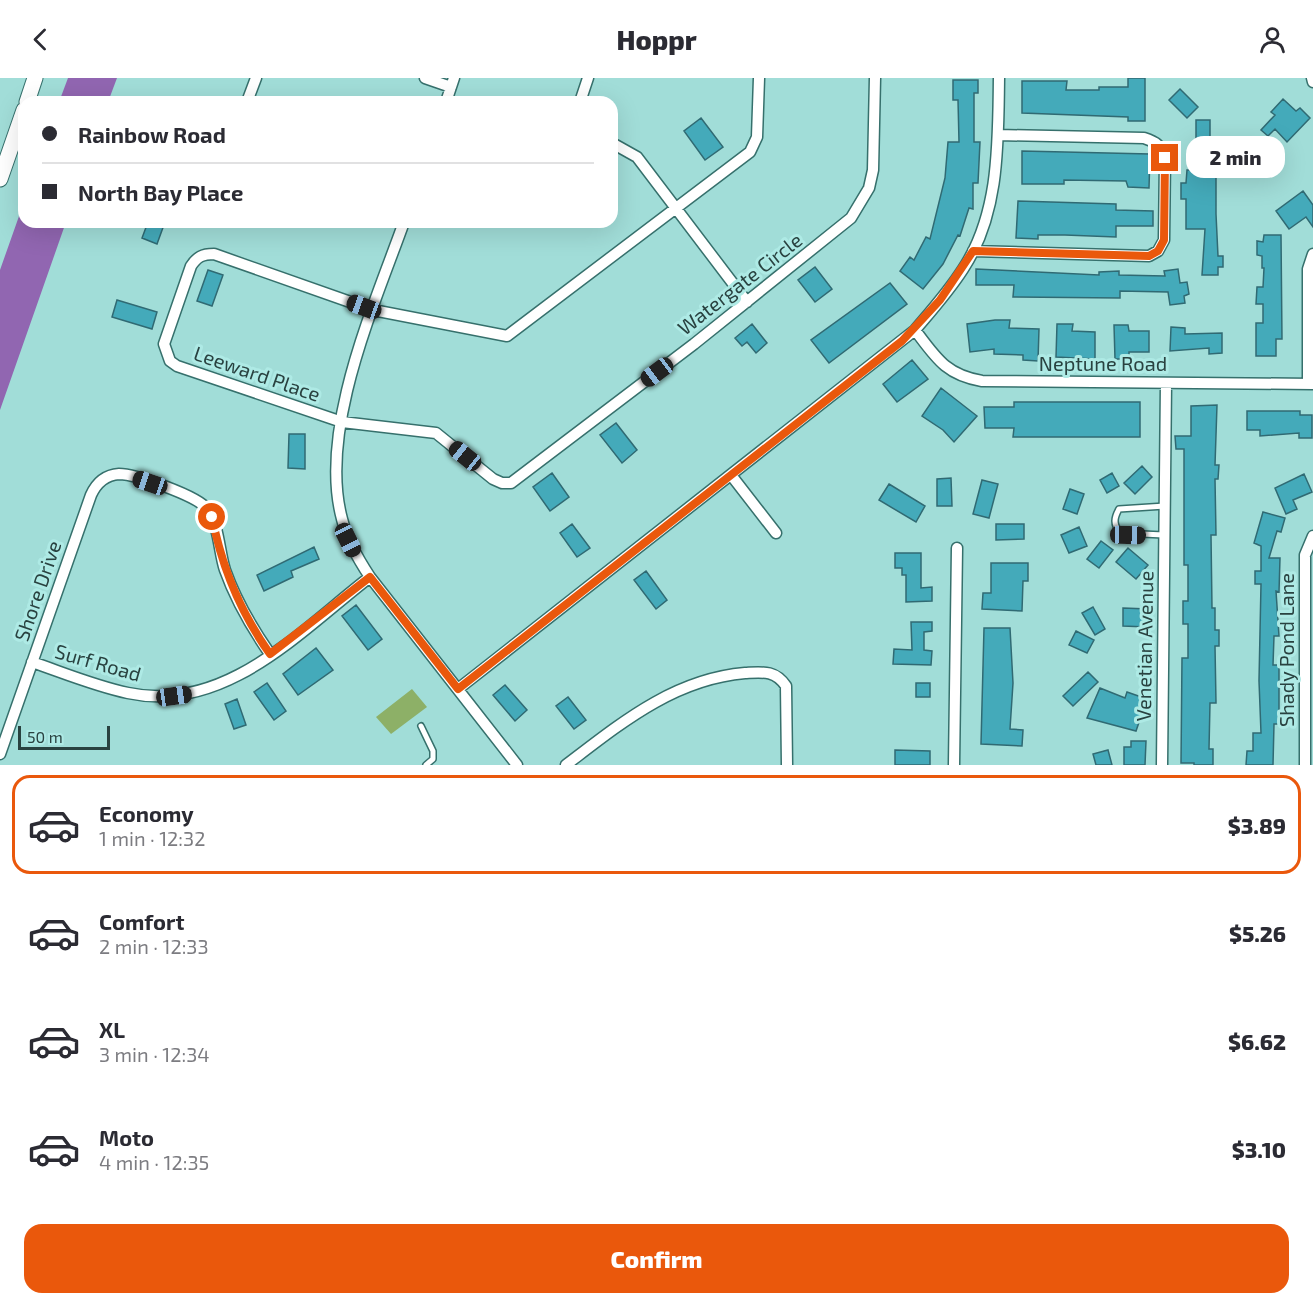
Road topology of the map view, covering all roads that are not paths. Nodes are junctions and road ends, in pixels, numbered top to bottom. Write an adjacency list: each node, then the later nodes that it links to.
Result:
1 (35, 78): 9 (main road)
2 (256, 78): 10 (street)
3 (425, 78): 8 (street)
4 (588, 78): 11 (street)
5 (759, 78): 16 (street)
6 (875, 78): 20 (street, Watergate Circle)
7 (999, 78): 13 (street)
8 (453, 82)
9 (29, 96)
10 (249, 96)
11 (582, 96)
12 (18, 127): 15 (main road)
13 (998, 135): 18 (street); 18 (street)
14 (618, 146): 16 (street)
15 (0, 179)
16 (676, 208): 20 (street); 21 (street)
17 (402, 228): 21 (street)
18 (973, 251): 22 (street)
19 (1313, 254): 24 (street)
20 (747, 302): 25 (street, Watergate Circle)
21 (373, 310): 25 (street); 25 (street, Leeward Place)
22 (915, 330): 23 (street, Neptune Road); 26 (street)
23 (1166, 382): 24 (street, Neptune Road); 27 (street, Venetian Avenue)
24 (1310, 384)
25 (342, 422): 32 (street)
26 (730, 475): 28 (street); 35 (street)
27 (1165, 506): 29 (street, Venetian Avenue); 29 (lane)
28 (776, 533)
29 (1164, 536): 43 (street, Venetian Avenue)
30 (1313, 536): 44 (street, Shady Pond Lane)
31 (957, 548): 42 (street)
32 (370, 577): 33 (street, Surf Road); 35 (street)
33 (270, 654): 34 (street, Surf Road); 34 (street, Shore Drive)
34 (32, 662): 37 (street, Shore Drive)
35 (458, 689): 39 (street)
36 (421, 726): 38 (lane)
37 (0, 754)
38 (426, 765)
39 (517, 765)
40 (566, 765): 41 (street)
41 (787, 765)
42 (954, 765)
43 (1162, 765)
44 (1305, 765)

